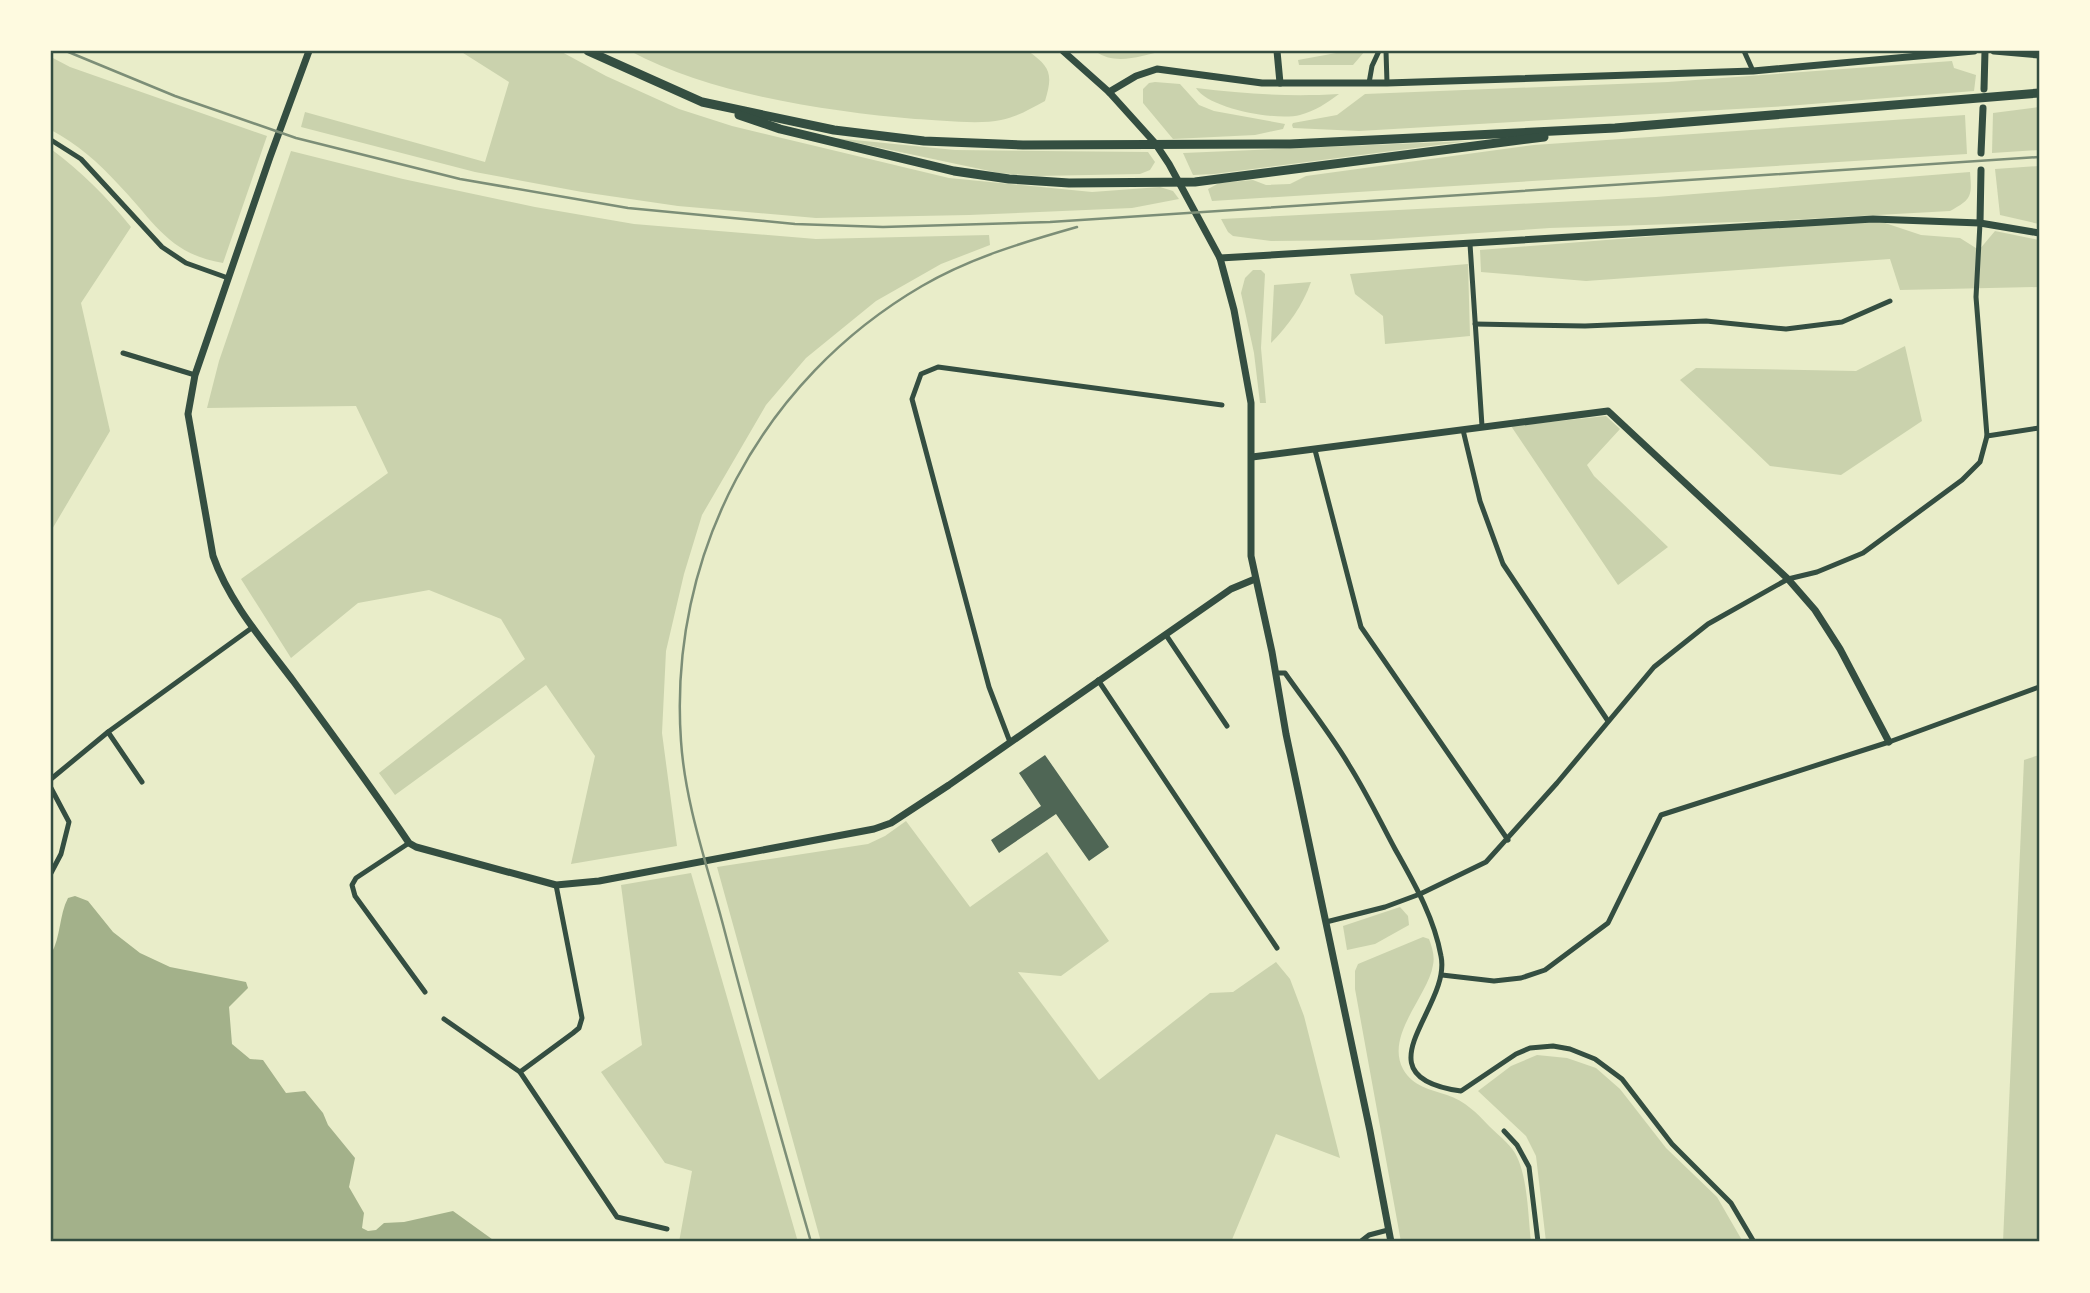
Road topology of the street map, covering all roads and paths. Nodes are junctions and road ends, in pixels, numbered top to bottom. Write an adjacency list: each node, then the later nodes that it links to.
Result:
1 (309, 51): 30 (street)
2 (589, 51): 19 (highway)
3 (1063, 51): 18 (street)
4 (1277, 51): 13 (street)
5 (1379, 51): 14 (street)
6 (1386, 51): 15 (street)
7 (1744, 51): 12 (street)
8 (1975, 51): 12 (street)
9 (1984, 51): 16 (street)
10 (1994, 51): 11 (street)
11 (2039, 55)
12 (1753, 71): 15 (street)
13 (1280, 83): 14 (street); 18 (street)
14 (1369, 83): 15 (street)
15 (1387, 83)
16 (1984, 89)
17 (2039, 93): 21 (highway)
18 (1111, 94): 25 (street)
19 (702, 102): 21 (highway); 25 (highway)
20 (1983, 108): 23 (street)
21 (1615, 128): 25 (highway)
22 (51, 140): 30 (street)
23 (1982, 153)
24 (1981, 170): 26 (street)
25 (1182, 188): 29 (street)
26 (1980, 223): 27 (street); 28 (street); 39 (street)
27 (2039, 233)
28 (1470, 244): 29 (street); 32 (street)
29 (1220, 258): 41 (street)
30 (228, 278): 34 (street)
31 (1891, 301): 32 (street)
32 (1475, 324): 36 (street)
33 (123, 354): 34 (street)
34 (195, 375): 44 (street)
35 (1222, 405): 52 (street)
36 (1482, 426): 38 (street); 43 (street)
37 (2039, 428): 39 (street)
38 (1463, 430): 40 (street); 49 (street)
39 (1987, 436): 43 (street)
40 (1315, 450): 41 (street); 57 (street)
41 (1252, 457): 42 (street)
42 (1255, 579): 45 (street); 46 (street)
43 (1788, 579): 49 (street); 53 (street)
44 (253, 627): 51 (street); 58 (street)
45 (1166, 635): 47 (street); 50 (street)
46 (1276, 673): 61 (street); 62 (street)
47 (1098, 680): 52 (street); 63 (street)
48 (2039, 687): 53 (street)
49 (1608, 721): 57 (street)
50 (1227, 726)
51 (108, 732): 54 (street); 55 (street)
52 (1010, 742): 60 (street)
53 (1889, 742): 64 (street)
54 (51, 779)
55 (142, 782)
56 (51, 788): 59 (street)
57 (1508, 840): 61 (street)
58 (409, 843): 60 (street); 65 (street)
59 (51, 873)
60 (555, 885): 67 (street)
61 (1420, 894): 62 (street); 64 (street)
62 (1326, 922): 70 (street)
63 (1277, 948)
64 (1442, 975): 74 (street)
65 (425, 992)
66 (444, 1018): 67 (street)
67 (520, 1072): 69 (street)
68 (1504, 1132): 73 (street)
69 (667, 1229)
70 (1388, 1230): 71 (street); 72 (street)
71 (1360, 1242)
72 (1391, 1242)
73 (1538, 1242)
74 (1754, 1242)

